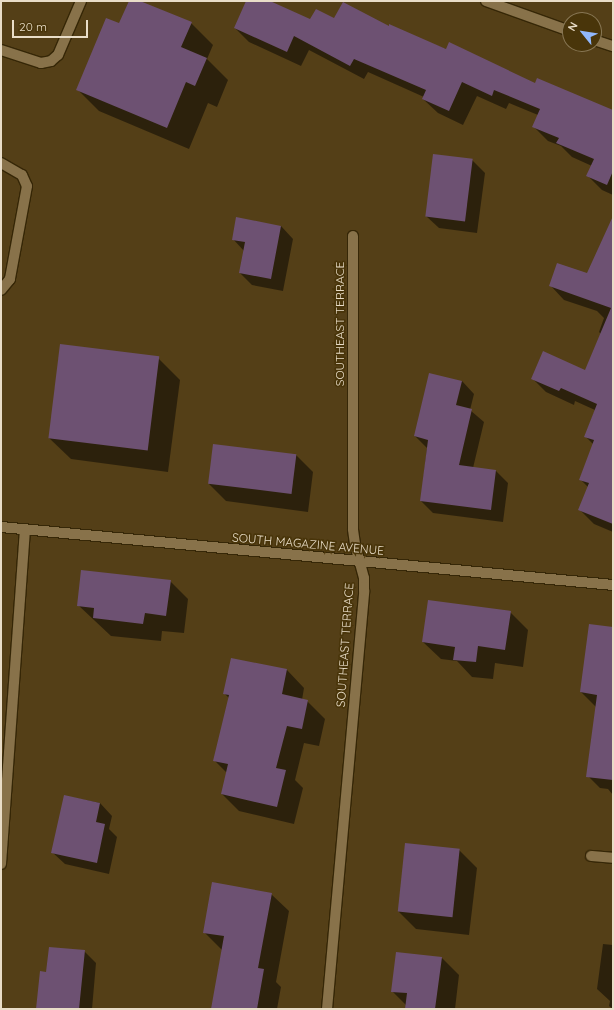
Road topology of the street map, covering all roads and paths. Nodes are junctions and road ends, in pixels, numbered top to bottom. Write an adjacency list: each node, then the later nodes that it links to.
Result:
1 (81, 1): 6 (street)
2 (486, 1): 3 (street)
3 (562, 28)
4 (602, 43): 5 (street)
5 (613, 46)
6 (1, 50)
7 (1, 163): 9 (street)
8 (353, 236): 12 (street, SOUTHEAST TERRACE)
9 (1, 290)
10 (1, 527): 11 (street, SOUTH MAGAZINE AVENUE)
11 (25, 530): 12 (street, SOUTH MAGAZINE AVENUE); 16 (street)
12 (359, 562): 13 (street, SOUTH MAGAZINE AVENUE); 17 (street, SOUTHEAST TERRACE)
13 (613, 585)
14 (590, 856): 15 (street)
15 (613, 858)
16 (1, 864)
17 (327, 1009)

